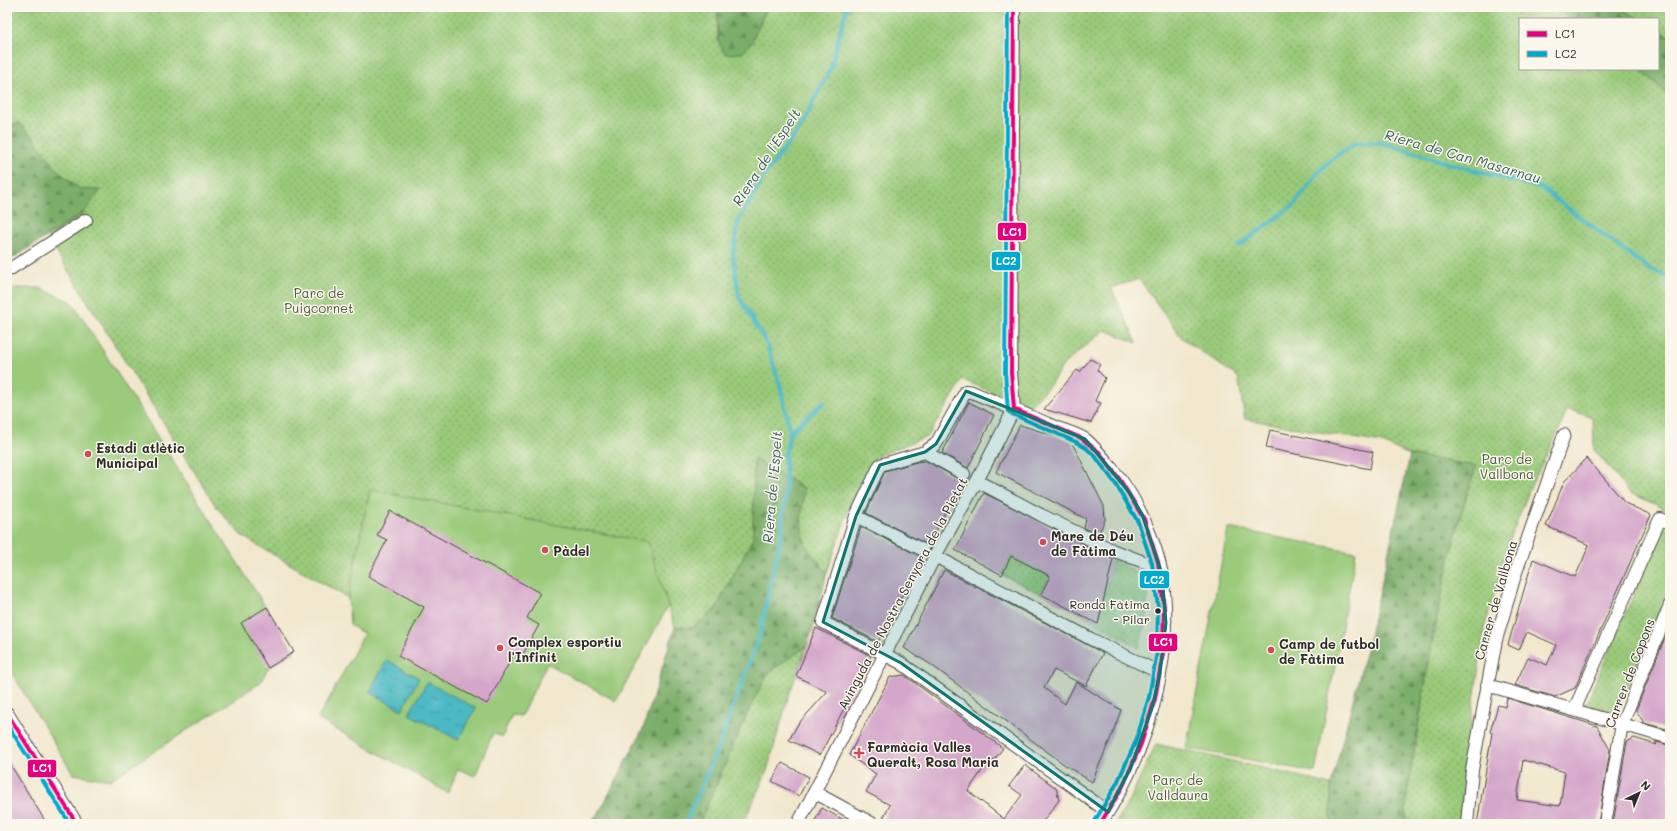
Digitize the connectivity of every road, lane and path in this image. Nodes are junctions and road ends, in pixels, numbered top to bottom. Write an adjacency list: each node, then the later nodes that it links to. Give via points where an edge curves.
1 (1014, 7): 4 (street)
2 (86, 220): 3 (street)
3 (7, 271)
4 (1014, 409): 6 (street, via 966,391 936,444); 8 (street, Avinguda de Nostra Senyora de la Pietat); 13 (street, via 1085,439 1102,456 1142,514)
5 (1564, 435): 17 (street, Carrer de Vallbona, via 1515,575 1496,640)
6 (925, 452): 7 (street); 9 (street, via 880,465)
7 (964, 474)
8 (977, 481): 12 (street, Avinguda de Nostra Senyora de la Pietat); 13 (street, via 1112,550)
9 (856, 516): 11 (street); 15 (street, via 823,622)
10 (1670, 523): 18 (street, via 1660,519)
11 (923, 550)
12 (936, 556): 15 (street, Avinguda de Nostra Senyora de la Pietat); 16 (street, via 1077,632)
13 (1160, 568): 16 (street, via 1166,623)
14 (1670, 604): 20 (street, Carrer de Copons)
15 (884, 655): 22 (street, Avinguda de Nostra Senyora de la Pietat); 23 (street, via 901,663)
16 (1160, 673): 23 (street, via 1145,731 1121,791)
17 (1488, 685): 18 (street); 28 (street, Carrer de Vallbona, via 1472,770)
18 (1574, 710): 20 (street)
19 (7, 713): 24 (street)
20 (1622, 724): 21 (street); 29 (street, Carrer de Copons)
21 (1670, 738)
22 (814, 792): 25 (street, Avinguda de Nostra Senyora de la Pietat); 26 (street)
23 (1108, 812): 27 (street)
24 (77, 824)
25 (798, 824)
26 (873, 824)
27 (1100, 824)
28 (1467, 824)
29 (1605, 824)

